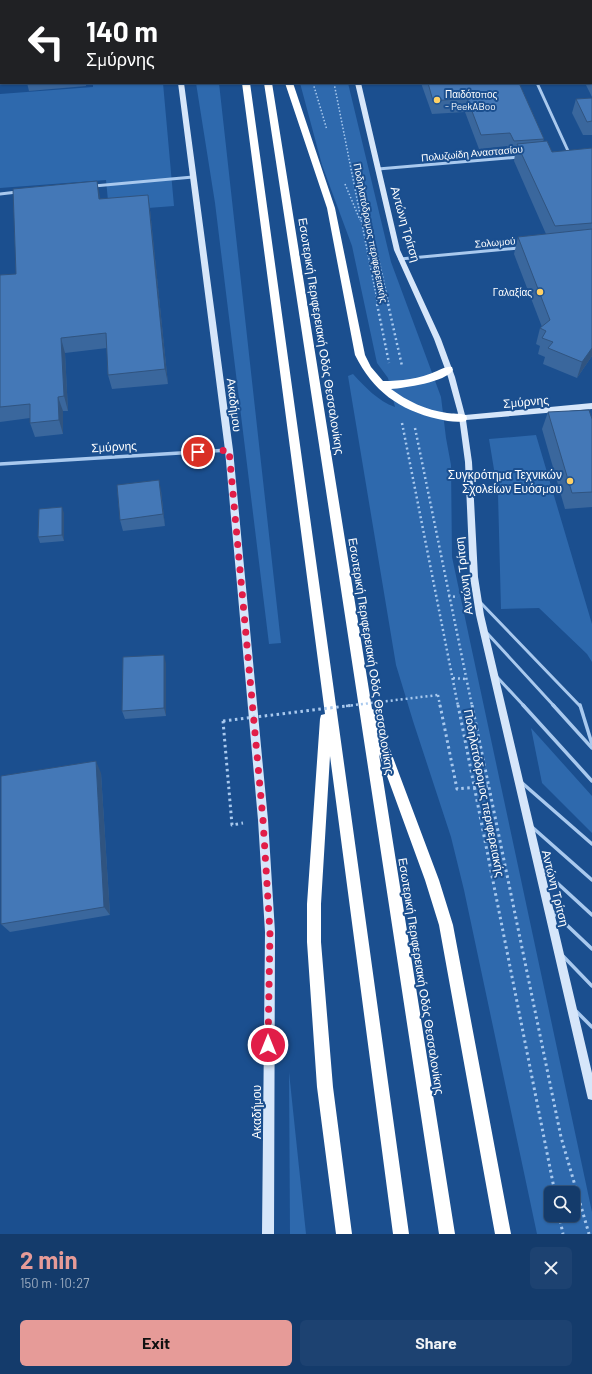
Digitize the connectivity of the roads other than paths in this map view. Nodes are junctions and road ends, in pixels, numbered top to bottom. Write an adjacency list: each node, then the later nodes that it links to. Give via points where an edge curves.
1 (181, 84): 12 (street, Ακαδήμου)
2 (246, 84): 28 (highway)
3 (268, 84): 27 (highway, Εσωτερική Περιφερειακή Οδός Θεσσαλονίκης)
4 (289, 84): 19 (highway, via 331,208 360,355 368,371)
5 (358, 84): 11 (street, Αντώνη Τρίτση)
6 (537, 84): 9 (street)
7 (577, 152): 9 (street)
8 (561, 153): 9 (street)
9 (569, 153)
10 (521, 157): 11 (street, Πολυζωίδη Αναστασίου)
11 (378, 169): 17 (street, Αντώνη Τρίτση)
12 (193, 177): 13 (street); 22 (street, Ακαδήμου)
13 (92, 186)
14 (23, 192): 15 (street)
15 (0, 194)
16 (523, 248): 17 (street, Σολωμού)
17 (400, 259): 18 (street, Αντώνη Τρίτση, via 427,315)
18 (448, 370): 19 (highway, via 411,383); 21 (street, Αντώνη Τρίτση)
19 (381, 385): 21 (highway, via 410,406 442,417)
20 (592, 406): 21 (street, Σμύρνης)
21 (462, 418): 24 (street, Αντώνη Τρίτση, via 467,454)
22 (229, 450): 23 (street, Σμύρνης); 45 (street, Ακαδήμου, via 263,820 270,932)
23 (0, 464)
24 (477, 599): 25 (street, Αντώνη Τρίτση); 29 (lane, via 580,705)
25 (484, 630): 26 (street, Αντώνη Τρίτση); 30 (lane)
26 (493, 673): 31 (street, Αντώνη Τρίτση); 32 (lane)
27 (362, 690): 48 (highway, Εσωτερική Περιφερειακή Οδός Θεσσαλονίκης); 49 (highway, via 432,880 446,926)
28 (328, 694): 46 (highway, via 314,904 314,942 325,1087); 47 (highway)
29 (592, 744)
30 (592, 748)
31 (517, 779): 33 (street, Αντώνη Τρίτση); 34 (lane)
32 (592, 781)
33 (526, 822): 35 (street, Αντώνη Τρίτση); 36 (lane)
34 (592, 844)
35 (536, 863): 37 (street, Αντώνη Τρίτση); 38 (lane)
36 (592, 880)
37 (547, 906): 39 (lane); 40 (street, Αντώνη Τρίτση)
38 (592, 915)
39 (592, 949)
40 (559, 952): 41 (lane); 42 (street, Αντώνη Τρίτση)
41 (592, 986)
42 (572, 1007): 43 (lane); 44 (street, Αντώνη Τρίτση)
43 (592, 1027)
44 (592, 1095)
45 (268, 1234)
46 (344, 1234)
47 (401, 1234)
48 (447, 1234)
49 (503, 1234)

